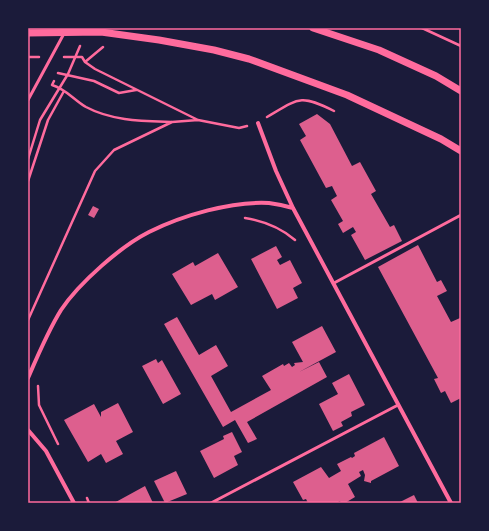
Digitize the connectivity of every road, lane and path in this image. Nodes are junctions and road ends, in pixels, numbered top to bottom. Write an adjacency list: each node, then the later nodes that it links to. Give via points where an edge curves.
1 (67, 28): 17 (lane)
2 (313, 28): 16 (street, via 379,50 436,76)
3 (422, 28): 6 (path)
4 (28, 33): 22 (street, via 101,32 214,50 249,59 347,95)
5 (82, 41): 12 (path)
6 (461, 46)
7 (69, 50): 8 (path)
8 (63, 64)
9 (60, 69): 11 (path)
10 (95, 69): 14 (path)
11 (58, 73): 12 (path); 13 (path, via 52,85)
12 (68, 74): 13 (path); 14 (path, via 94,81 119,93)
13 (60, 88): 15 (path); 23 (path, via 40,120)
14 (137, 90): 19 (path)
15 (64, 91): 20 (path, via 86,107 102,113 131,120); 24 (path, via 48,120)
16 (461, 91)
17 (28, 100)
18 (334, 111): 21 (path, via 307,99 296,101)
19 (198, 120): 20 (path); 21 (path, via 239,128)
20 (172, 122): 30 (path, via 114,150 95,171)
21 (258, 123): 25 (street)
22 (461, 151)
23 (28, 159)
24 (28, 181)
25 (293, 208): 29 (street); 31 (street, via 270,204 232,206 180,219 148,232 92,274 74,294 53,324)
26 (461, 215): 29 (lane)
27 (238, 218): 28 (path, via 263,221 288,234)
28 (299, 244)
29 (334, 283): 33 (street)
30 (28, 320)
31 (28, 378)
32 (38, 384): 34 (path, via 39,405)
33 (398, 405): 37 (lane); 38 (street)
34 (47, 422)
35 (28, 430): 36 (street, via 46,451)
36 (74, 503)
37 (211, 503)
38 (450, 503)

